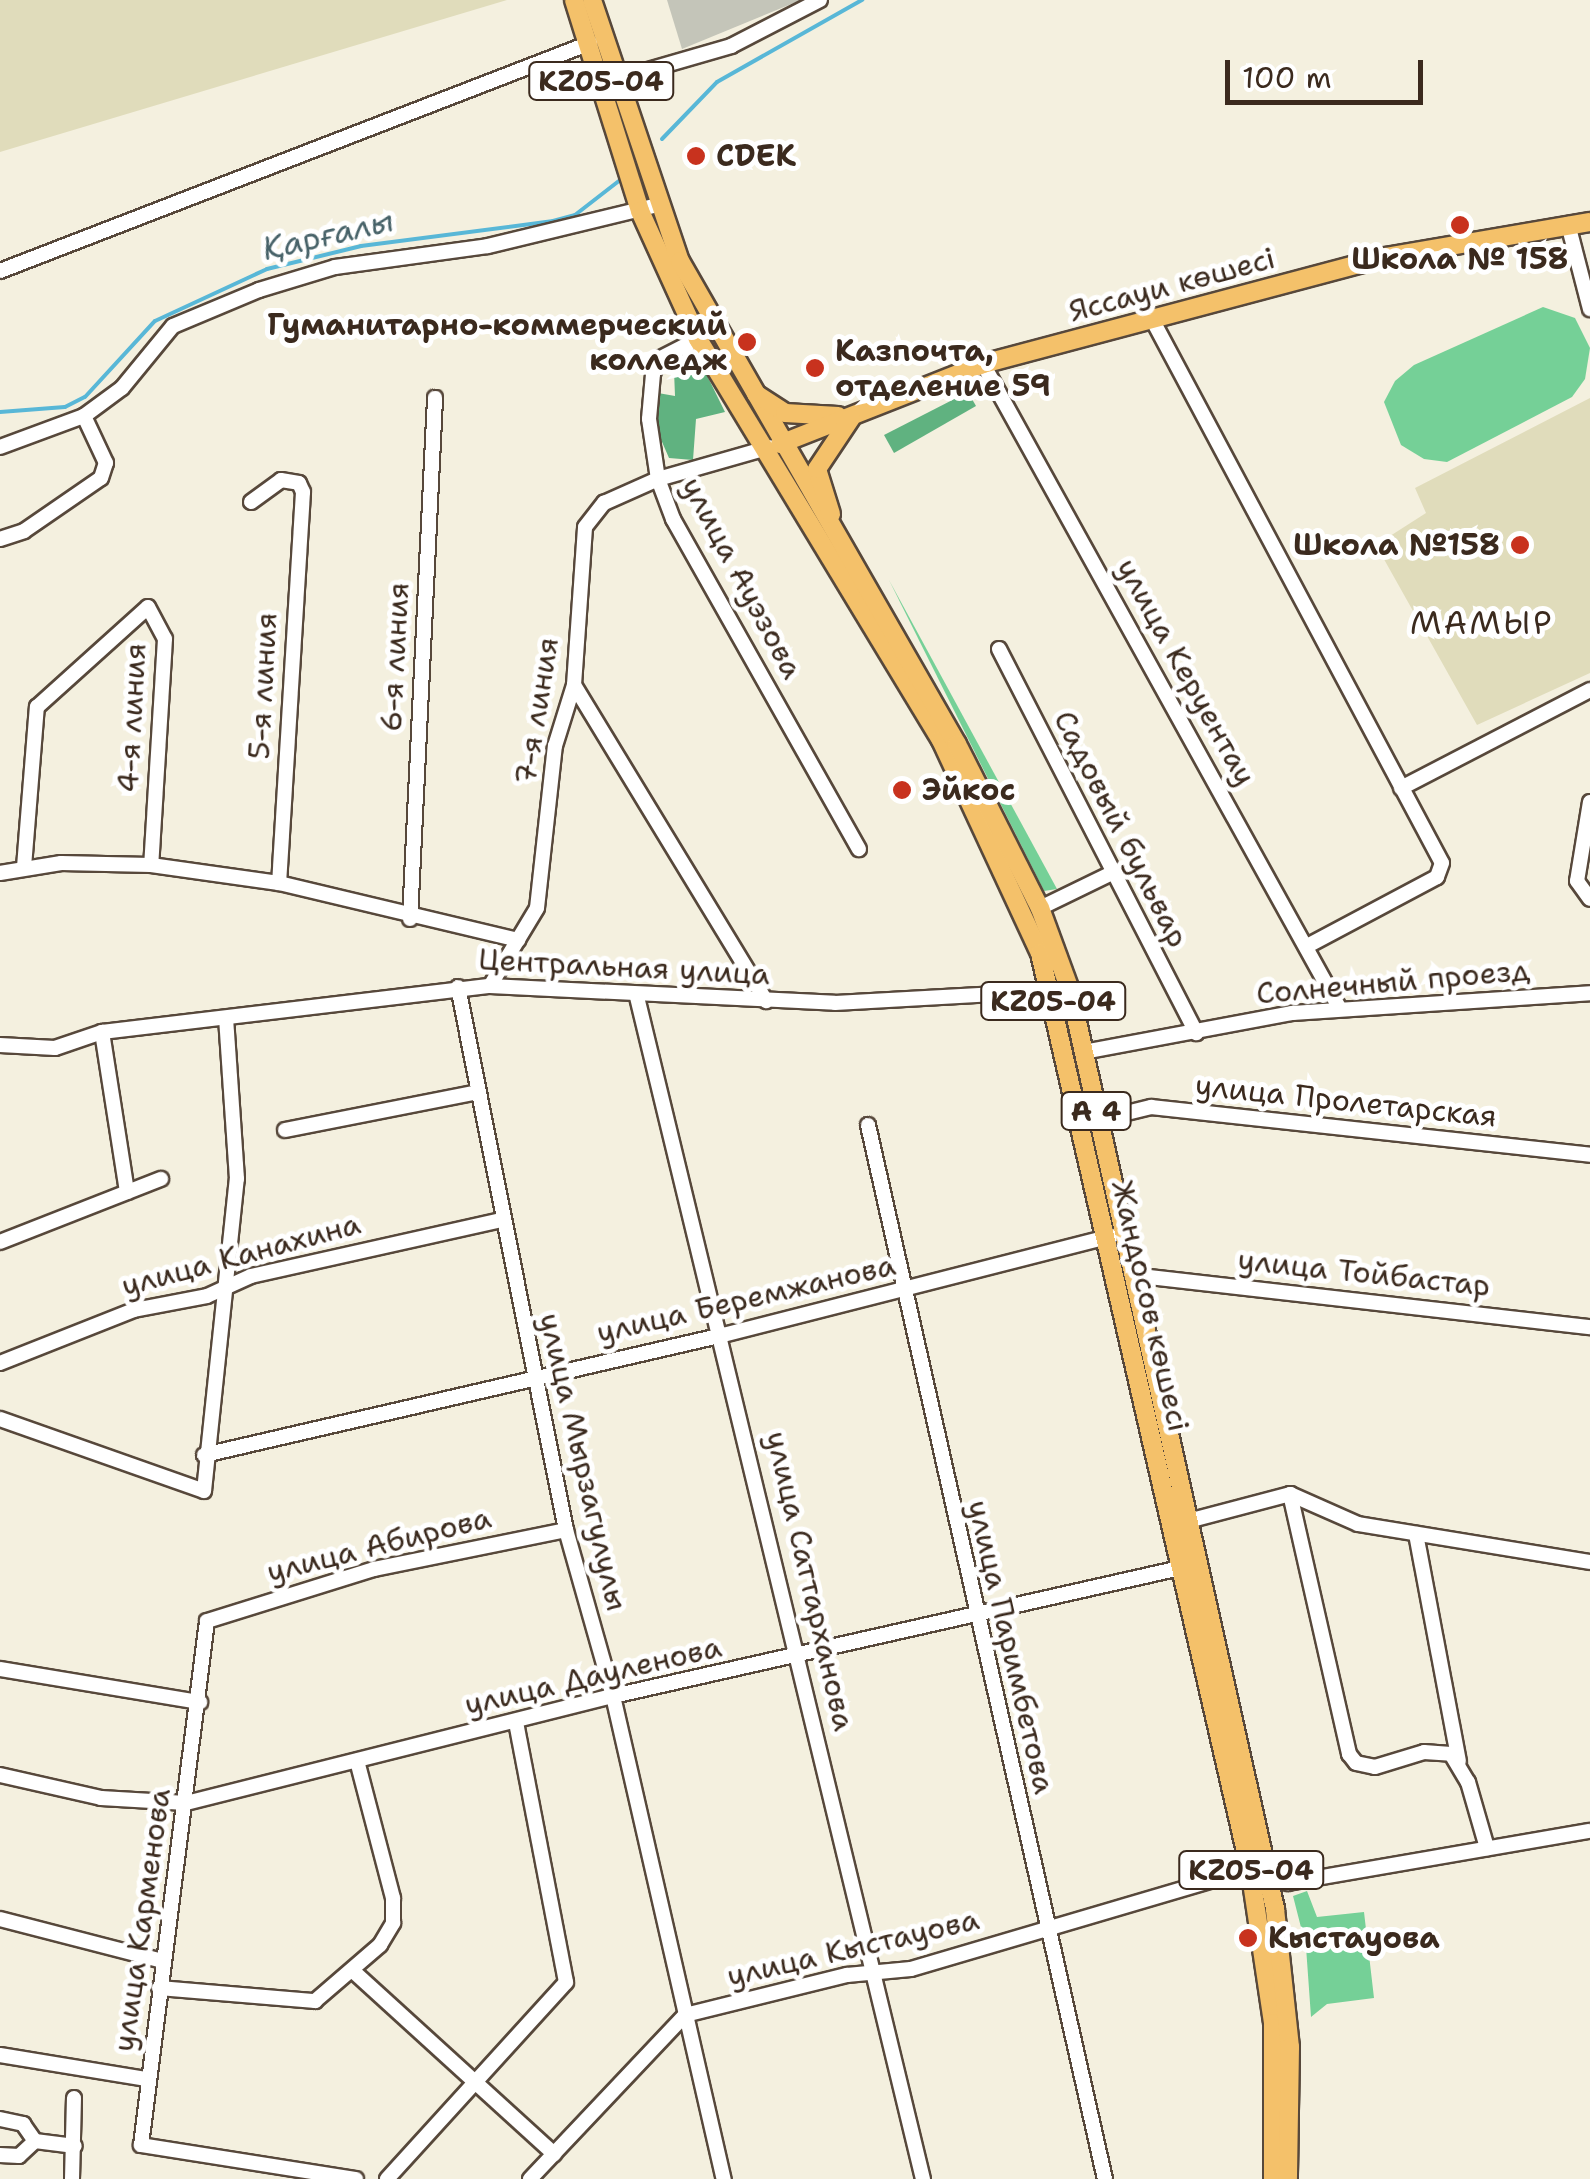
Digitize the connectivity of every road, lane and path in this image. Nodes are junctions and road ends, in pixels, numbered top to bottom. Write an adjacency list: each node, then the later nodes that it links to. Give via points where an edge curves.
1 (574, 0): 4 (main road, KZ05-04)
2 (592, 0): 5 (main road, KZ05-04)
3 (820, 0): 5 (street, via 730,46)
4 (590, 44): 6 (main road, KZ05-04, via 626,164); 10 (street)
5 (618, 79): 6 (main road, KZ05-04, via 640,150)
6 (641, 181): 7 (main road, KZ05-04)
7 (649, 208): 13 (main road, KZ05-04); 14 (main road, KZ05-04); 18 (street, via 488,246 335,267 259,290 173,326 122,388)
8 (1590, 222): 9 (main road, Яссауи көшесі)
9 (1568, 224): 11 (street); 12 (main road, Яссауи көшесі, via 1385,258)
10 (0, 271)
11 (1590, 309)
12 (1152, 319): 15 (main road, Яссауи көшесі); 28 (street)
13 (698, 339): 19 (main road, KZ05-04); 21 (street, улица Ауэзова, via 660,359 653,374 648,419)
14 (732, 362): 17 (main road, via 767,406 813,418); 19 (main road, KZ05-04)
15 (983, 364): 17 (main road, Яссауи көшесі); 40 (street, улица Керуентау)
16 (435, 398): 38 (street, 6-я линия)
17 (854, 414): 19 (main road, Яссауи көшесі); 24 (main road, via 817,469)
18 (84, 416): 20 (street); 23 (street, via 106,463 101,478 24,531)
19 (773, 446): 21 (street, 7-я линия); 24 (main road, KZ05-04, via 795,469); 43 (main road, Жандосов көшесі / KZ05-04, via 941,740)
20 (0, 447)
21 (658, 479): 26 (street, 7-я линия, via 604,503 585,528); 30 (street, улица Ауэзова, via 674,519)
22 (250, 502): 35 (street, 5-я линия, via 281,480 299,483 303,492)
23 (0, 539)
24 (840, 543): 37 (main road, Жандосов көшесі / KZ05-04, via 957,744)
25 (999, 648): 34 (street, Садовый бульвар)
26 (574, 685): 39 (street, 7-я линия, via 554,746 538,908); 46 (street)
27 (1590, 690): 28 (street)
28 (1401, 788): 40 (street, via 1442,870)
29 (1590, 802): 36 (street, via 1578,881)
30 (859, 848)
31 (151, 865): 32 (street); 32 (street, 4-я линия, via 166,639 148,608 37,707); 35 (street)
32 (24, 867): 33 (street)
33 (0, 873)
34 (1112, 873): 37 (street); 50 (street, Садовый бульвар)
35 (279, 883): 38 (street)
36 (1590, 900)
37 (1040, 908): 43 (main road, Жандосов көшесі / А 4)
38 (410, 919): 39 (street)
39 (518, 940): 41 (street, 7-я линия)
40 (1307, 946): 47 (street, улица Керуентау)
41 (490, 986): 42 (street, Центральная улица); 45 (street, Центральная улица)
42 (458, 988): 48 (street, Центральная улица); 53 (street, улица Мырзагулулы)
43 (1060, 991): 46 (street, Центральная улица, via 949,1001); 52 (main road, Жандосов көшесі / А 4); 61 (main road, Жандосов көшесі / KZ05-04)
44 (1590, 994): 47 (street, Солнечный проезд)
45 (637, 997): 46 (street, Центральная улица); 67 (street, улица Саттарханова)
46 (766, 1001)
47 (1340, 1008): 50 (street, Солнечный проезд)
48 (226, 1018): 49 (street, Центральная улица); 64 (street, via 237,1178)
49 (102, 1032): 51 (street, Центральная улица, via 54,1048); 59 (street)
50 (1196, 1034): 52 (street, Солнечный проезд)
51 (0, 1044)
52 (1083, 1052): 54 (main road, Жандосов көшесі / А 4)
53 (478, 1092): 56 (street); 60 (street, улица Мырзагулулы)
54 (1098, 1120): 57 (street, улица Пролетарская, via 1151,1107); 61 (main road, Жандосов көшесі / А 4)
55 (868, 1125): 65 (street, улица Паримбетова)
56 (285, 1130)
57 (1590, 1155)
58 (161, 1180): 59 (street)
59 (127, 1192): 62 (street)
60 (502, 1220): 64 (street, улица Канахина, via 251,1276); 69 (street, улица Мырзагулулы)
61 (1114, 1235): 63 (main road, Жандосов көшесі / А 4); 65 (street, улица Беремжанова); 77 (main road, Жандосов көшесі / KZ05-04)
62 (0, 1242)
63 (1132, 1274): 66 (street, улица Тойбастар); 73 (main road, Жандосов көшесі / KZ05-04)
64 (228, 1287): 68 (street, улица Канахина, via 134,1310); 71 (street)
65 (901, 1292): 67 (street, улица Беремжанова); 78 (street, улица Паримбетова)
66 (1590, 1326)
67 (723, 1335): 69 (street, улица Беремжанова); 80 (street, улица Саттарханова)
68 (0, 1362)
69 (532, 1375): 71 (street, улица Беремжанова); 74 (street, улица Мырзагулулы)
70 (0, 1419): 71 (street, via 204,1491)
71 (204, 1455)
72 (1290, 1494): 73 (street); 75 (street, via 1346,1520); 86 (street, via 1349,1754 1367,1766 1442,1750)
73 (1188, 1521): 77 (main road, Жандосов көшесі / KZ05-04)
74 (566, 1530): 79 (street, улица Абирова, via 374,1569); 82 (street, улица Мырзагулулы)
75 (1416, 1534): 76 (street); 86 (street)
76 (1590, 1562)
77 (1189, 1566): 78 (street, улица Дауленова); 91 (main road, Жандосов көшесі / KZ05-04)
78 (976, 1612): 80 (street, улица Дауленова); 93 (street, улица Паримбетова)
79 (206, 1621): 83 (street, улица Карменова)
80 (800, 1658): 82 (street, улица Дауленова); 96 (street, улица Саттарханова)
81 (0, 1669): 83 (street)
82 (613, 1696): 84 (street, улица Дауленова); 98 (street, улица Мырзагулулы)
83 (200, 1702): 88 (street, улица Карменова)
84 (516, 1722): 85 (street, улица Дауленова); 101 (street, via 566,1982)
85 (356, 1761): 88 (street, улица Дауленова); 95 (street, via 393,1910 380,1946)
86 (1459, 1761): 90 (street)
87 (0, 1775): 88 (street, улица Дауленова, via 101,1798)
88 (186, 1803): 94 (street, улица Карменова)
89 (1590, 1831): 90 (street)
90 (1487, 1848): 91 (street, via 1288,1884)
91 (1258, 1867): 93 (street, улица Кыстауова); 115 (main road, Жандосов көшесі / KZ05-04, via 1274,2042); 116 (main road, Жандосов көшесі / KZ05-04, via 1290,2047)
92 (0, 1918): 94 (street)
93 (1047, 1928): 96 (street, улица Кыстауова); 114 (street, улица Паримбетова)
94 (162, 1961): 97 (street, улица Карменова)
95 (354, 1972): 97 (street, via 324,1996 301,2002); 101 (street)
96 (873, 1974): 98 (street, улица Кыстауова); 113 (street, улица Саттарханова)
97 (159, 1988): 100 (street, улица Карменова)
98 (685, 2014): 106 (street); 112 (street, улица Мырзагулулы)
99 (0, 2055): 100 (street)
100 (147, 2079): 109 (street, улица Карменова, via 141,2146)
101 (474, 2082): 106 (street); 110 (street)
102 (74, 2098): 105 (street)
103 (0, 2119): 104 (street, via 23,2124)
104 (36, 2142): 105 (street); 107 (street, via 19,2156)
105 (75, 2146): 108 (street)
106 (554, 2154): 111 (street)
107 (0, 2155)
108 (72, 2179)
109 (356, 2179)
110 (387, 2179)
111 (530, 2179)
112 (724, 2179)
113 (923, 2179)
114 (1105, 2179)
115 (1273, 2179)
116 (1288, 2179)

